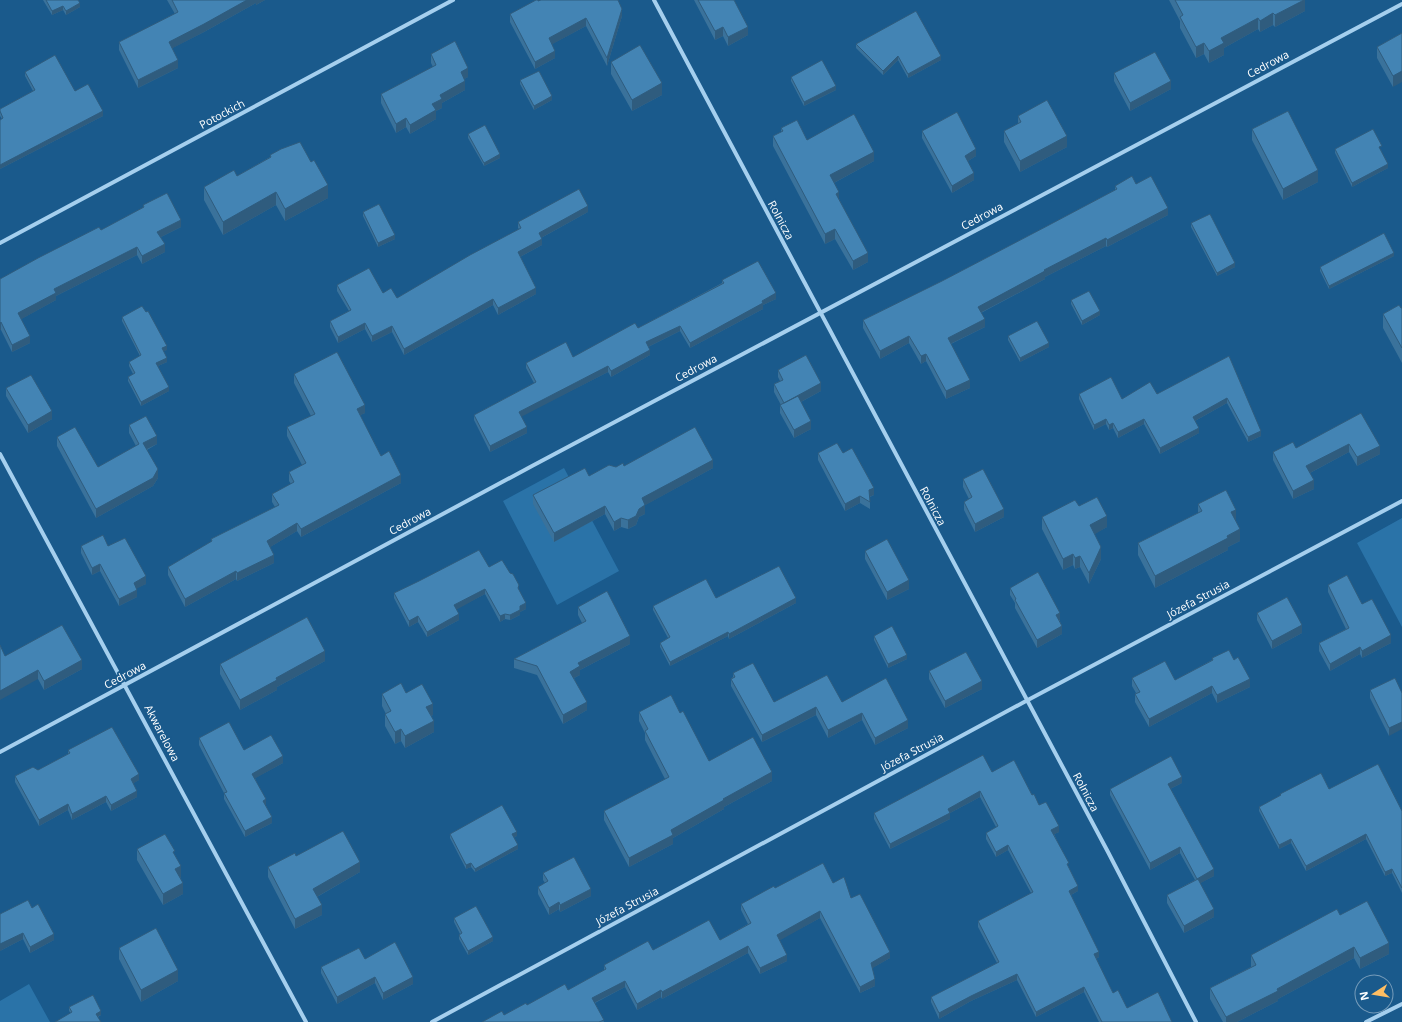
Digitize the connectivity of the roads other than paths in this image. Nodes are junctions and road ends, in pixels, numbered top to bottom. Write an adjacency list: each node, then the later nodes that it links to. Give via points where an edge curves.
1 (453, 0): 4 (street, Potockich)
2 (654, 0): 5 (street, Rolnicza)
3 (1402, 4): 5 (street, Cedrowa)
4 (0, 243)
5 (820, 313): 8 (street, Cedrowa); 9 (street, Rolnicza)
6 (0, 454): 8 (street, Akwarelowa)
7 (1402, 501): 9 (street, Józefa Strusia)
8 (126, 685): 10 (street, Cedrowa); 12 (street, Akwarelowa)
9 (1026, 701): 13 (street, Józefa Strusia); 14 (street, Rolnicza)
10 (0, 752)
11 (1402, 1004): 15 (street)
12 (306, 1022)
13 (432, 1022)
14 (1196, 1022)
15 (1366, 1022)

